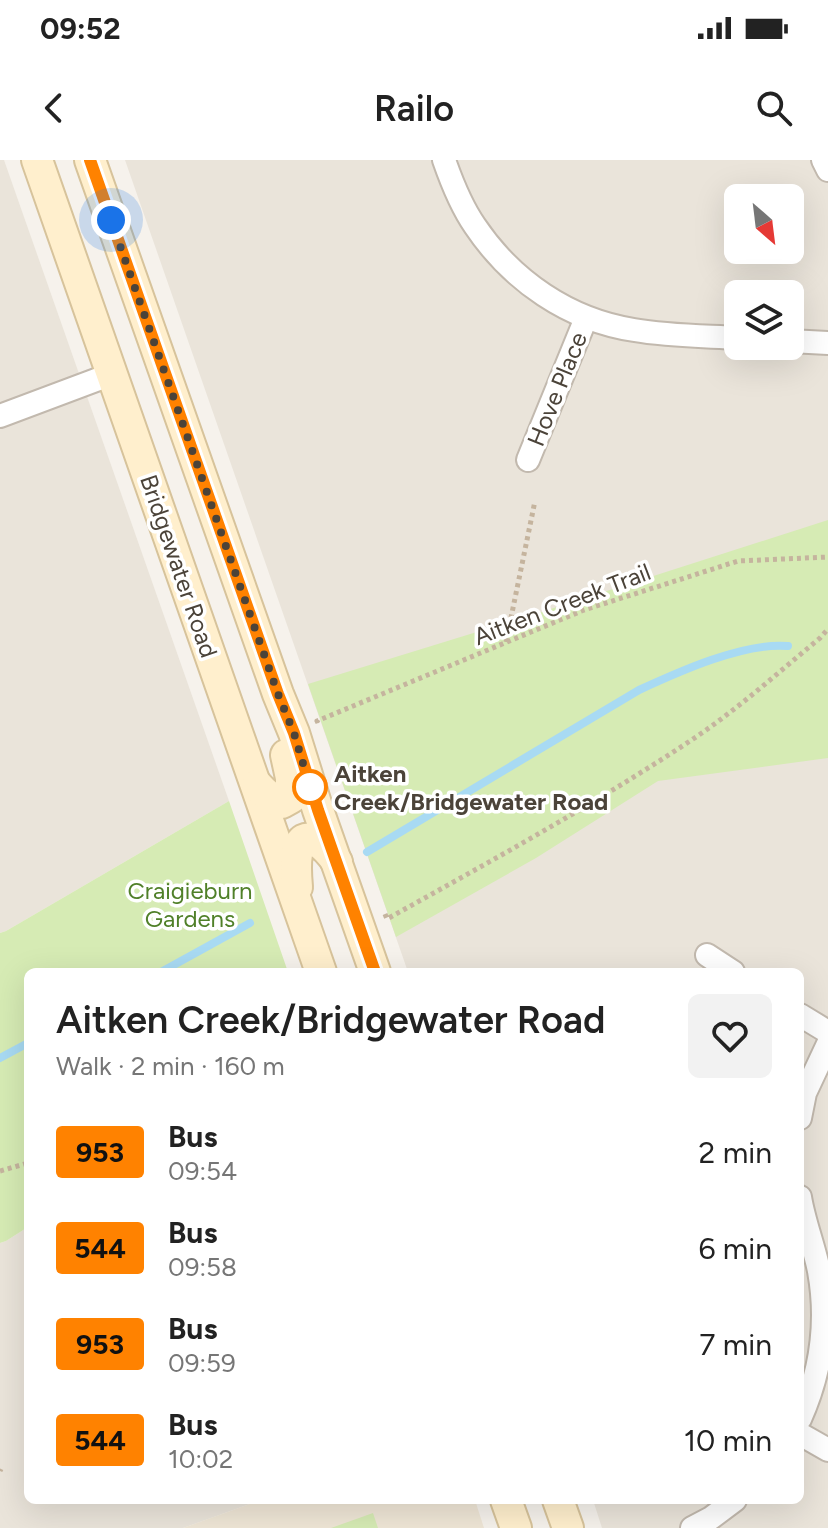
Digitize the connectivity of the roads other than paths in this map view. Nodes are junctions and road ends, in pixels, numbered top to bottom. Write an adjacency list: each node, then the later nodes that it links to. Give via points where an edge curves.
1 (37, 160): 10 (street, Bridgewater Road)
2 (90, 160): 13 (street, Bridgewater Road)
3 (444, 160): 6 (street, via 473,224 494,253 521,279)
4 (823, 160): 5 (street)
5 (828, 170)
6 (586, 318): 7 (street, via 633,330); 12 (street, Hove Place)
7 (724, 337)
8 (804, 342): 9 (street)
9 (828, 343)
10 (112, 374): 11 (street); 14 (street, Bridgewater Road)
11 (0, 416)
12 (528, 460)
13 (270, 671): 14 (street, via 291,798 276,802); 15 (street, Bridgewater Road)
14 (257, 785): 16 (street, Bridgewater Road)
15 (337, 862): 16 (street, via 316,840 303,842 296,859); 19 (street, Bridgewater Road)
16 (299, 909): 18 (street, Bridgewater Road)
17 (707, 955): 20 (street)
18 (320, 968)
19 (374, 968)
20 (727, 968)
21 (804, 1017): 22 (street)
22 (828, 1032)
23 (828, 1044): 24 (street)
24 (804, 1098)
25 (804, 1212): 26 (street, via 823,1305 820,1359)
26 (804, 1408)
27 (804, 1436): 28 (street)
28 (828, 1450)
29 (507, 1504): 32 (street)
30 (559, 1504): 33 (street)
31 (730, 1504): 34 (street)
32 (516, 1528)
33 (568, 1528)
34 (692, 1528)

